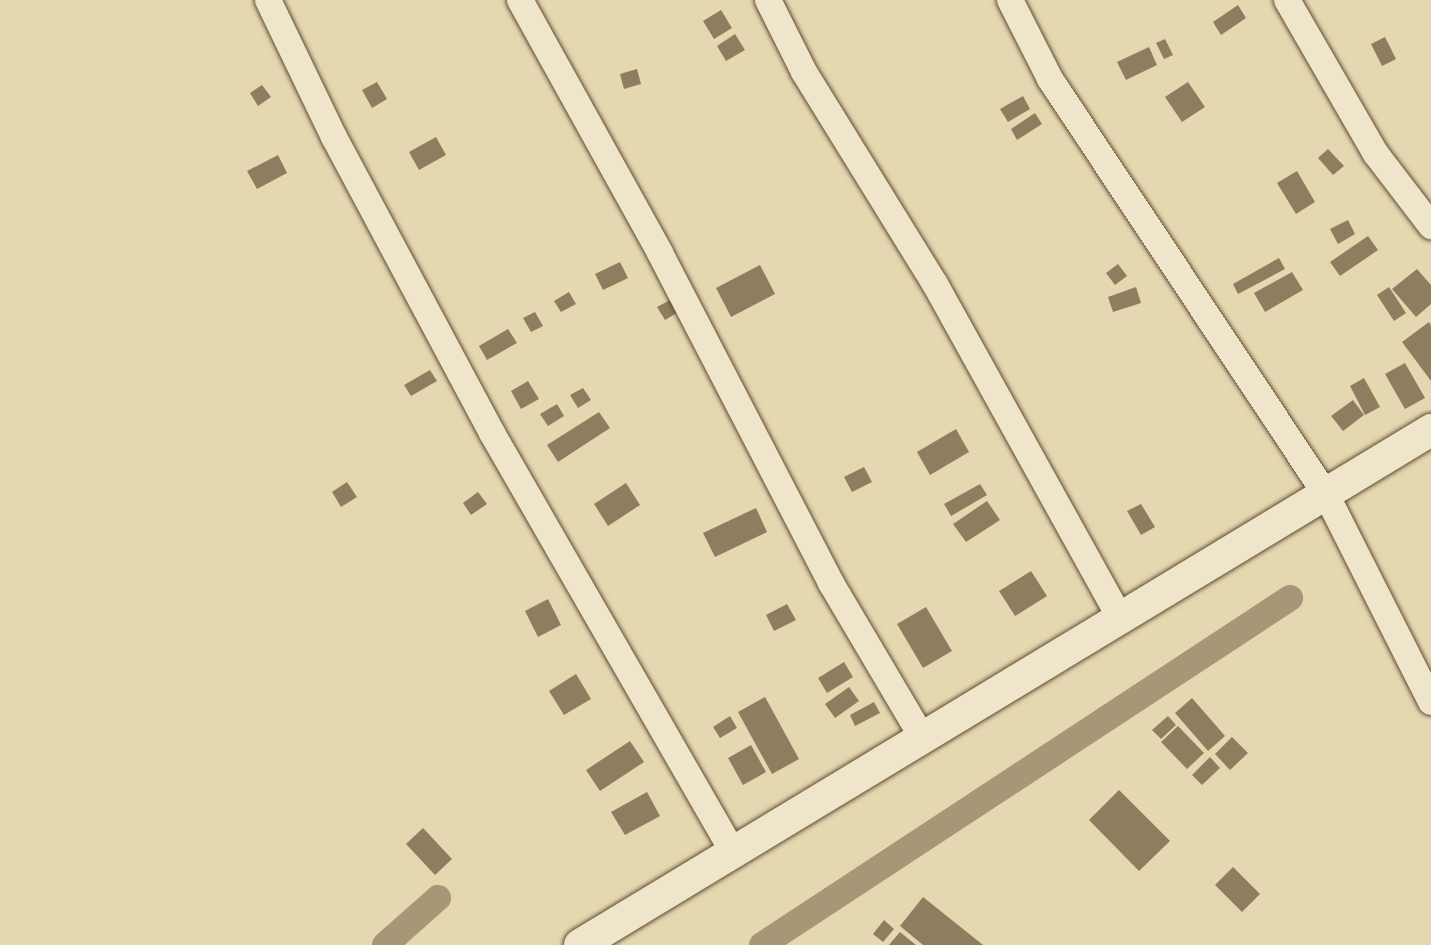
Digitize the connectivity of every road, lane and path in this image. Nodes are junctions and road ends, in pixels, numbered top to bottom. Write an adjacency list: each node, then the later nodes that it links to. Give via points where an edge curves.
1 (268, 0): 12 (street, via 334,137 492,433)
2 (520, 0): 11 (street, via 660,253 831,583)
3 (768, 0): 9 (street, via 804,72 934,284)
4 (1010, 0): 8 (street, via 1058,90)
5 (1287, 0): 6 (street, via 1376,154)
6 (1431, 226)
7 (1431, 430): 8 (street)
8 (1326, 494): 9 (street); 10 (street)
9 (1121, 619): 11 (street)
10 (1431, 702)
11 (922, 737): 12 (street)
12 (732, 851): 13 (street)
13 (580, 945)

